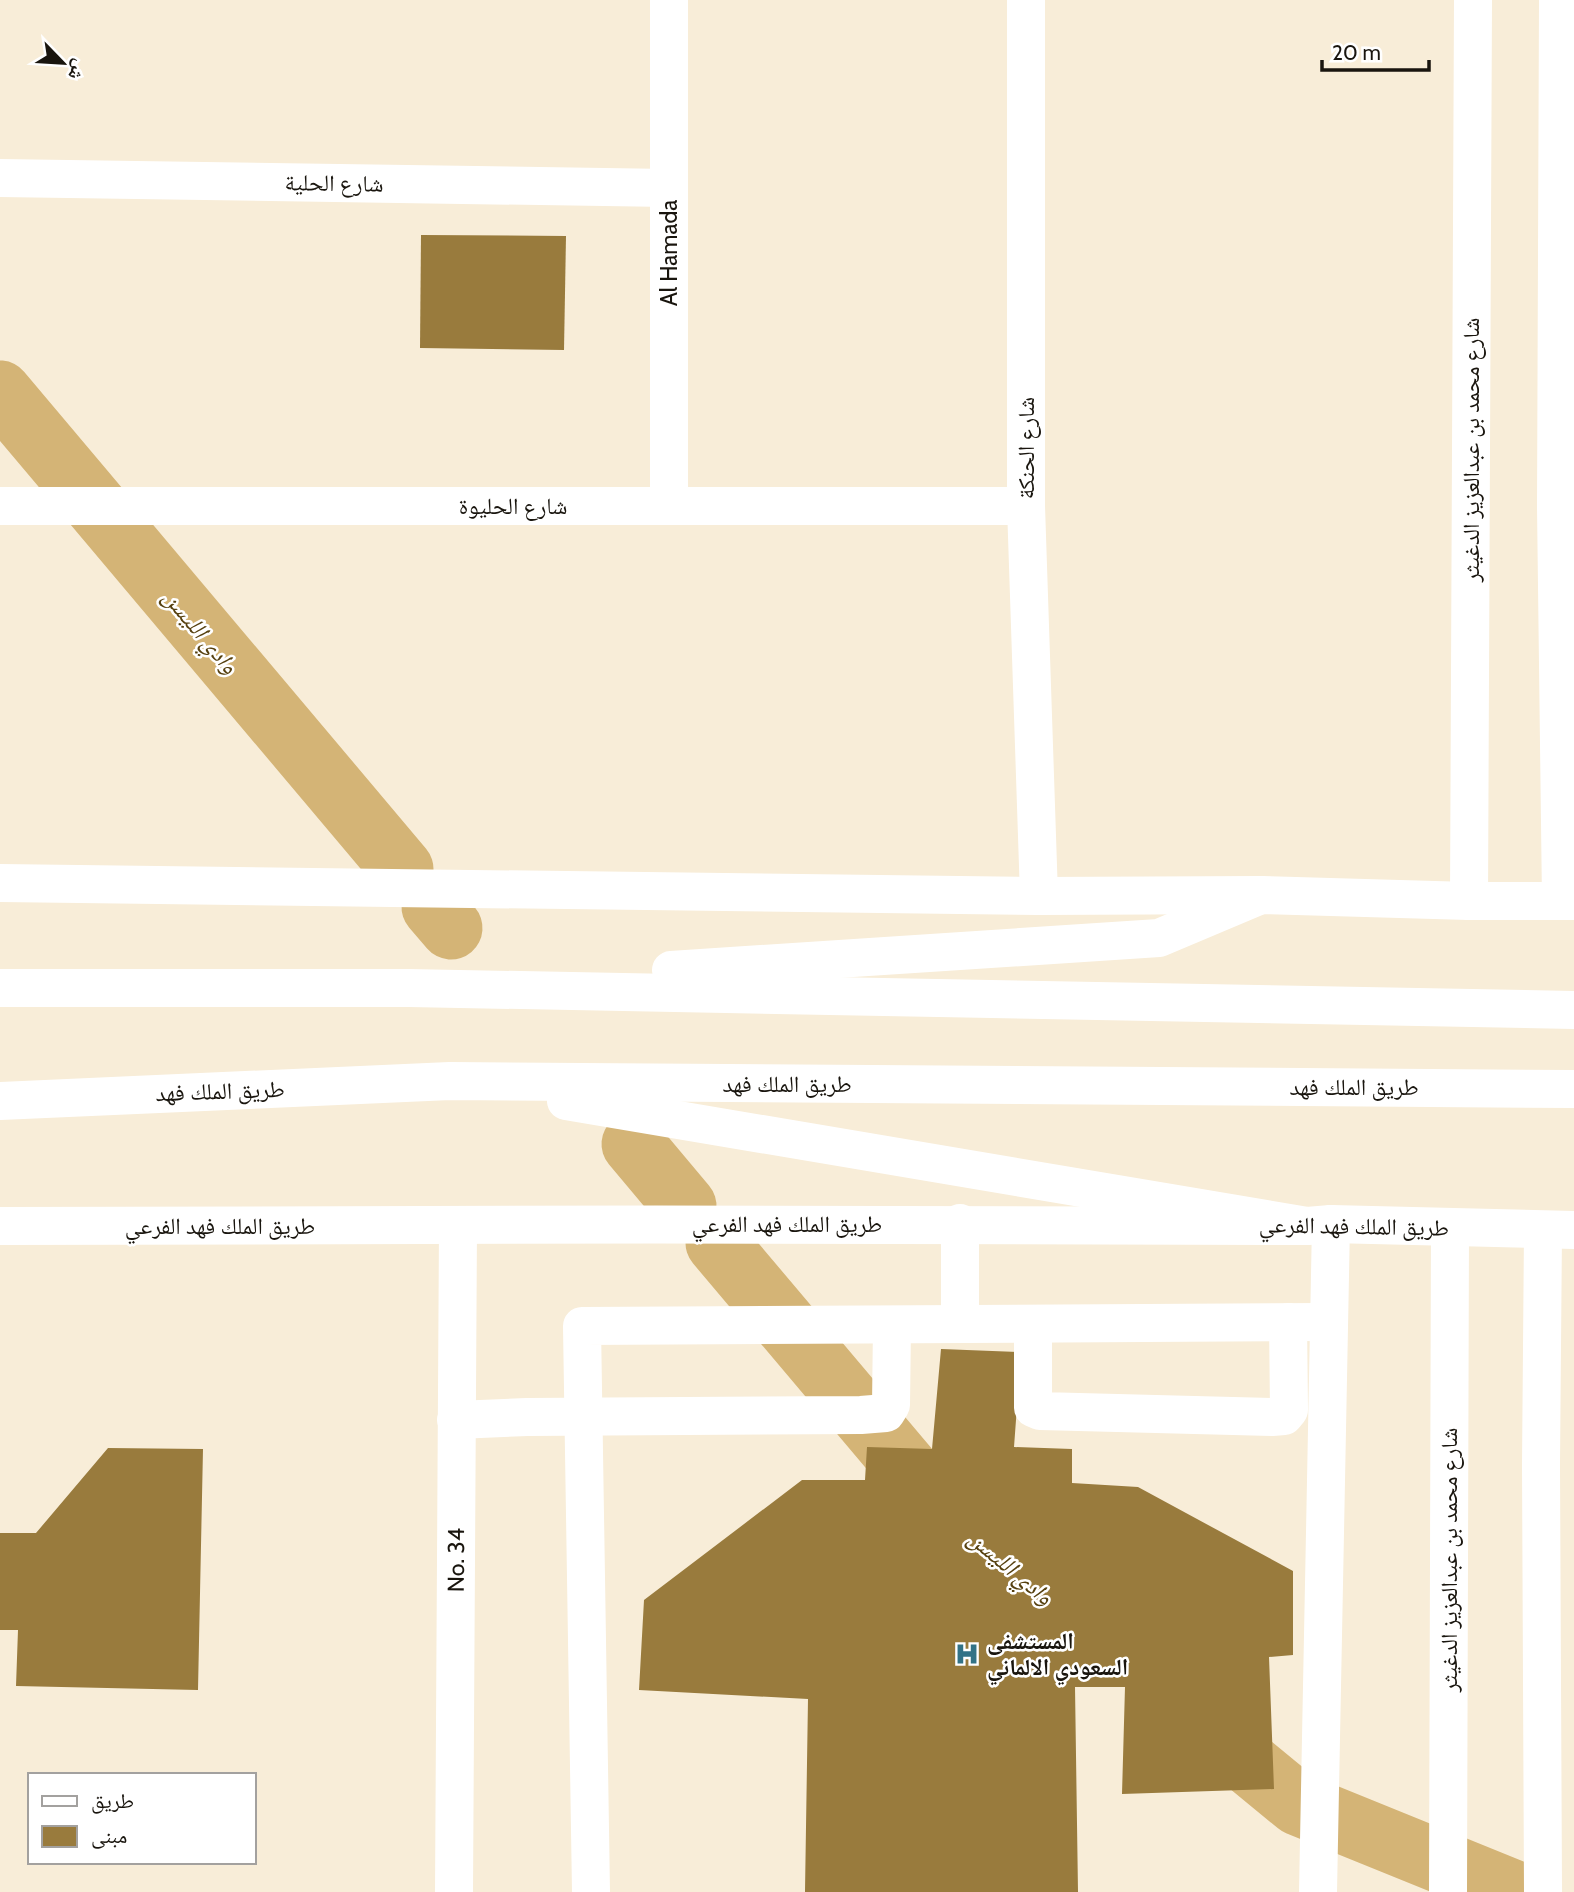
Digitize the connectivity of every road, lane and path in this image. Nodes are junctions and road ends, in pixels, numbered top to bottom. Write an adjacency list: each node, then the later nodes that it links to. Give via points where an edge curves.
1 (669, 0): 7 (main road, Al Hamada)
2 (1026, 0): 10 (main road, شارع الحنكة)
3 (1473, 0): 15 (main road, شارع محمد بن عبدالعزيز الدغيثر)
4 (1558, 0): 5 (main road)
5 (1566, 137): 11 (main road)
6 (0, 178): 7 (main road, شارع الحلية)
7 (669, 188): 9 (main road, Al Hamada)
8 (0, 506): 9 (main road, شارع الحليوة)
9 (669, 506): 10 (main road, شارع الحليوة)
10 (1026, 506): 14 (main road, شارع الحنكة)
11 (1565, 507): 16 (main road)
12 (0, 883): 14 (main road)
13 (1261, 895): 14 (main road); 15 (main road); 18 (main road, via 1158,938)
14 (1039, 896)
15 (1469, 901): 16 (main road)
16 (1568, 901)
17 (0, 988): 18 (main road)
18 (409, 988): 19 (main road)
19 (1574, 1010)
20 (450, 1081): 21 (main road, طريق الملك فهد); 22 (main road, طريق الملك فهد); 24 (main road)
21 (1574, 1088)
22 (0, 1101)
23 (960, 1223): 24 (main road, طريق الملك فهد الفرعي); 26 (main road, طريق الملك فهد الفرعي); 31 (main road)
24 (1319, 1225): 27 (main road, طريق الملك فهد الفرعي); 30 (main road)
25 (0, 1226): 26 (main road, طريق الملك فهد الفرعي)
26 (458, 1226): 35 (main road, No. 34)
27 (1450, 1227): 28 (main road, طريق الملك فهد الفرعي); 39 (main road, شارع محمد بن عبدالعزيز الدغيثر)
28 (1558, 1230): 40 (main road, via 1541,1465)
29 (1288, 1322): 30 (main road); 32 (main road); 32 (main road, via 1289,1410 1284,1416 1272,1417 1040,1411 1033,1408)
30 (1328, 1322): 38 (main road)
31 (960, 1324): 32 (main road); 33 (main road)
32 (1033, 1324)
33 (892, 1325): 34 (main road, via 891,1405 886,1412); 34 (main road, via 582,1326)
34 (583, 1417): 35 (main road); 37 (main road)
35 (456, 1420): 36 (main road, No. 34)
36 (454, 1892)
37 (591, 1892)
38 (1318, 1892)
39 (1448, 1892)
40 (1542, 1892)

